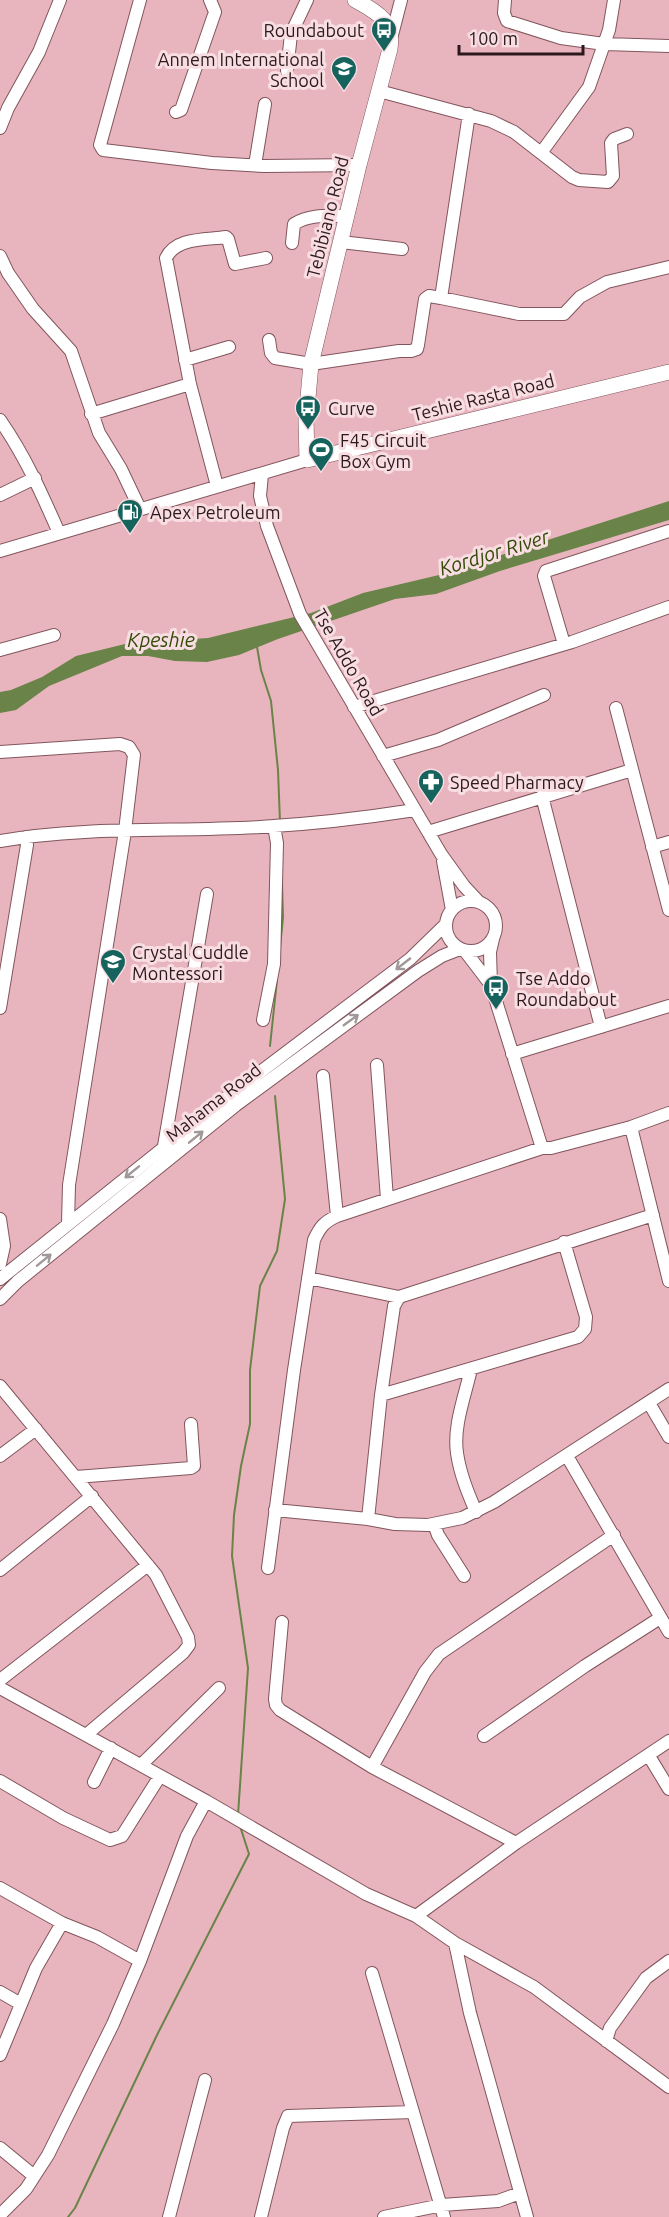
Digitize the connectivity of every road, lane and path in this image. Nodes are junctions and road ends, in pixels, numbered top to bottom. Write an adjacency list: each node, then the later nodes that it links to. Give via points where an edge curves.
1 (60, 0): 17 (street, via 39,52)
2 (140, 0): 20 (street, via 100,145 103,150)
3 (210, 0): 15 (street, via 215,12 181,110)
4 (307, 0): 12 (street, via 291,34)
5 (355, 0): 9 (main road, via 381,17)
6 (401, 0): 9 (street)
7 (505, 0): 10 (street, via 507,21 561,38)
8 (614, 0): 10 (street)
9 (392, 35): 13 (main road, Tebibiano Road)
10 (604, 44): 11 (street); 19 (street, via 589,87)
11 (669, 46)
12 (287, 70)
13 (379, 91): 16 (street); 21 (main road, Tebibiano Road)
14 (265, 104): 20 (street)
15 (176, 112)
16 (470, 114): 19 (street, via 514,132); 29 (street)
17 (0, 128)
18 (627, 134): 19 (street, via 611,143 613,176 608,182 579,180)
19 (541, 153)
20 (255, 165): 21 (street)
21 (359, 165): 22 (main road, Tebibiano Road)
22 (347, 216): 23 (main road, Tebibiano Road); 24 (street, via 303,219 294,224)
23 (341, 242): 25 (street); 33 (main road, Tebibiano Road)
24 (292, 243)
25 (402, 249)
26 (0, 255): 36 (street, via 33,309 71,351)
27 (266, 258): 32 (street, via 235,264 226,237 178,244 170,250 166,258)
28 (669, 267): 29 (street, via 607,282 580,297 564,314 519,314)
29 (441, 298): 33 (street, via 425,299 417,349)
30 (268, 340): 33 (street, via 274,358)
31 (229, 347): 32 (street)
32 (185, 360): 35 (street)
33 (311, 364): 38 (main road, Tebibiano Road)
34 (669, 372): 38 (main road, Teshie Rasta Road)
35 (190, 384): 36 (street); 41 (street)
36 (91, 414): 43 (street)
37 (0, 420): 40 (street)
38 (307, 460): 39 (street)
39 (262, 474): 41 (street); 52 (street, Tse Addo Road, via 262,508 288,584 314,642)
40 (35, 478): 42 (street); 45 (street)
41 (217, 486): 43 (street)
42 (0, 495)
43 (140, 509): 45 (street)
44 (669, 531): 49 (street, via 546,571 544,576)
45 (58, 533): 46 (street)
46 (0, 551)
47 (669, 607): 49 (street)
48 (54, 635): 50 (street)
49 (564, 644): 52 (street)
50 (0, 650)
51 (544, 695): 55 (street, via 438,740)
52 (354, 707): 55 (street, Tse Addo Road)
53 (616, 708): 56 (street)
54 (0, 752): 60 (street, via 120,744 129,747 134,755)
55 (382, 756): 58 (street, Tse Addo Road)
56 (632, 770): 57 (street); 65 (street)
57 (542, 796): 61 (street); 78 (street)
58 (415, 810): 59 (street); 61 (street, Tse Addo Road)
59 (275, 826): 60 (street); 77 (street, via 278,843 274,964)
60 (125, 831): 62 (street); 90 (street, via 69,1185)
61 (428, 832): 66 (street, Tse Addo Road)
62 (26, 837): 63 (street); 76 (street)
63 (0, 842)
64 (669, 842): 65 (street)
65 (652, 847): 70 (street)
66 (441, 854): 68 (street, Tse Addo Road); 69 (street, Tse Addo Road)
67 (207, 894): 84 (street)
68 (478, 901): 69 (street, via 459,904); 72 (street, via 493,912)
69 (452, 910): 71 (street)
70 (669, 910)
71 (446, 924): 73 (street, via 452,942); 84 (street, Mahama Road, one-way to 84, via 410,958)
72 (493, 939): 73 (street, via 481,950); 74 (street)
73 (462, 950): 74 (street); 96 (street, Mahama Road, one-way to 73, via 236,1105 418,971 442,956)
74 (491, 986): 79 (street)
75 (669, 1006): 78 (street)
76 (0, 1008)
77 (263, 1020)
78 (602, 1027): 79 (street)
79 (512, 1054): 85 (street)
80 (377, 1065): 86 (street)
81 (323, 1076): 88 (street)
82 (669, 1113): 83 (street)
83 (631, 1127): 85 (street); 87 (street)
84 (164, 1146): 90 (street, Mahama Road, one-way to 90)
85 (542, 1148): 86 (street)
86 (387, 1199): 88 (street)
87 (653, 1215): 91 (street); 94 (street)
88 (337, 1216): 93 (street, via 319,1228)
89 (0, 1219): 92 (street, via 4,1246)
90 (68, 1223): 92 (street, Mahama Road)
91 (564, 1242): 95 (street); 97 (street, via 586,1317 585,1329 578,1337)
92 (1, 1271)
93 (308, 1278): 95 (street); 109 (street)
94 (669, 1281)
95 (399, 1297): 100 (street, via 394,1306)
96 (0, 1299)
97 (471, 1369): 100 (street); 110 (street, via 458,1426 457,1452)
98 (0, 1386): 103 (street)
99 (669, 1389): 101 (street)
100 (381, 1395): 111 (street)
101 (649, 1403): 104 (street); 106 (street)
102 (191, 1424): 107 (street, via 195,1459 191,1468)
103 (36, 1428): 105 (street); 107 (street)
104 (669, 1437)
105 (0, 1456)
106 (567, 1456): 110 (street); 113 (street)
107 (76, 1477): 108 (street)
108 (92, 1496): 114 (street); 116 (street)
109 (275, 1510): 111 (street); 115 (street)
110 (476, 1512): 112 (street)
111 (368, 1519): 112 (street)
112 (434, 1524): 117 (street)
113 (614, 1535): 118 (street); 130 (street, via 440,1654 425,1672)
114 (148, 1565): 121 (street); 124 (street, via 189,1645)
115 (268, 1568)
116 (0, 1570)
117 (464, 1576)
118 (660, 1618): 120 (street); 125 (street)
119 (282, 1622): 130 (street, via 276,1705)
120 (669, 1632)
121 (0, 1680)
122 (0, 1688): 124 (street)
123 (219, 1688): 129 (street)
124 (86, 1736): 127 (street)
125 (484, 1736)
126 (669, 1741): 128 (street)
127 (111, 1748): 129 (street); 133 (street)
128 (649, 1756): 134 (street); 136 (street)
129 (141, 1765): 131 (street)
130 (372, 1767): 136 (street)
131 (160, 1776): 132 (street, via 122,1836 110,1840); 135 (street)
132 (0, 1781)
133 (94, 1782)
134 (669, 1789)
135 (206, 1802): 138 (street, via 366,1894); 141 (street, via 186,1836)
136 (516, 1843): 138 (street)
137 (0, 1888): 139 (street)
138 (416, 1916): 140 (street)
139 (62, 1923): 141 (street); 145 (street)
140 (455, 1943): 146 (street, via 534,1988); 153 (street, via 470,2013)
141 (140, 1961): 152 (street, via 113,2024)
142 (669, 1961): 146 (street, via 646,1978 610,2028)
143 (372, 1973): 150 (street)
144 (0, 1992): 145 (street)
145 (21, 2004): 147 (street)
146 (606, 2042): 149 (street)
147 (0, 2055)
148 (206, 2080): 156 (street)
149 (669, 2087)
150 (413, 2112): 154 (street); 157 (street, via 288,2116)
151 (0, 2148): 152 (street)
152 (34, 2176): 155 (street)
153 (520, 2193): 154 (street); 159 (street)
154 (443, 2211): 158 (street)
155 (0, 2216)
156 (169, 2217)
157 (261, 2217)
158 (384, 2217)
159 (527, 2217)

